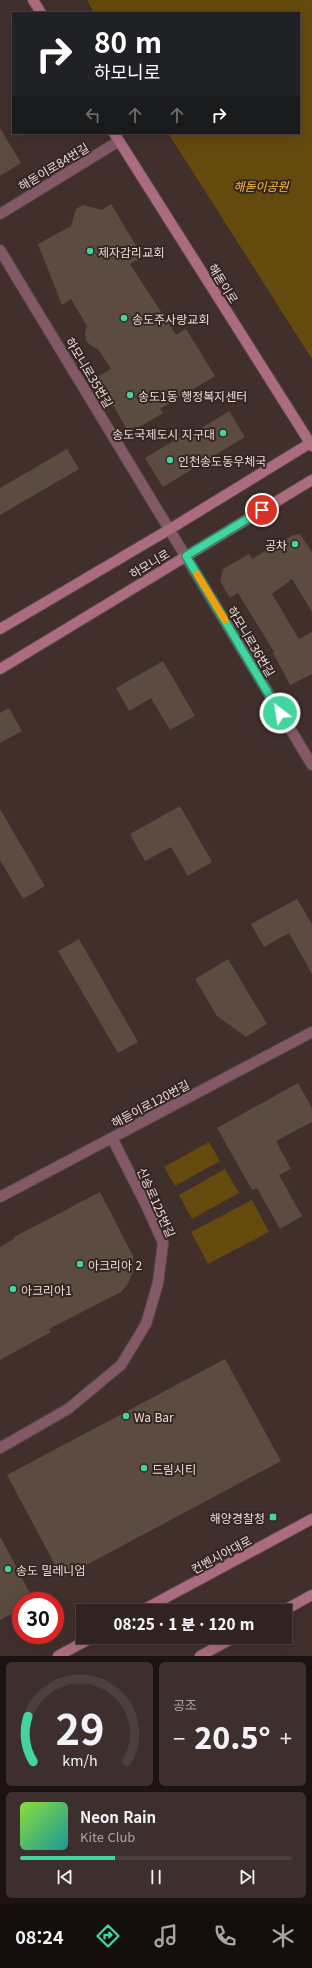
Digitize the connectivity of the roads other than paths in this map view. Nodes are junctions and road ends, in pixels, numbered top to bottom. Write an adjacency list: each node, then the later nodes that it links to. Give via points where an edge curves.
1 (34, 0): 2 (street)
2 (40, 12)
3 (116, 137): 4 (street, 해돋이로84번길); 6 (street, 해돋이로)
4 (0, 214)
5 (0, 250): 8 (street, 하모니로35번길)
6 (311, 444): 8 (street, 하모니로)
7 (312, 480): 9 (street, 하모니로)
8 (170, 529): 9 (street, 하모니로36번길); 10 (street, 하모니로)
9 (186, 556): 11 (street, 하모니로); 12 (street, 하모니로36번길)
10 (0, 629)
11 (0, 669)
12 (312, 765)
13 (312, 1032): 14 (street, 해돋이로120번길)
14 (112, 1138): 15 (street, 해돋이로120번길); 16 (street, 신송로125번길, via 163,1243 158,1283 146,1324 121,1365 68,1409)
15 (0, 1197)
16 (0, 1448)
17 (312, 1519): 19 (street, 컨벤시아대로)
18 (312, 1595): 20 (street)
19 (154, 1604)
20 (292, 1606)
21 (80, 1644): 23 (street)
22 (222, 1644): 24 (street)
23 (58, 1656)
24 (200, 1656)

